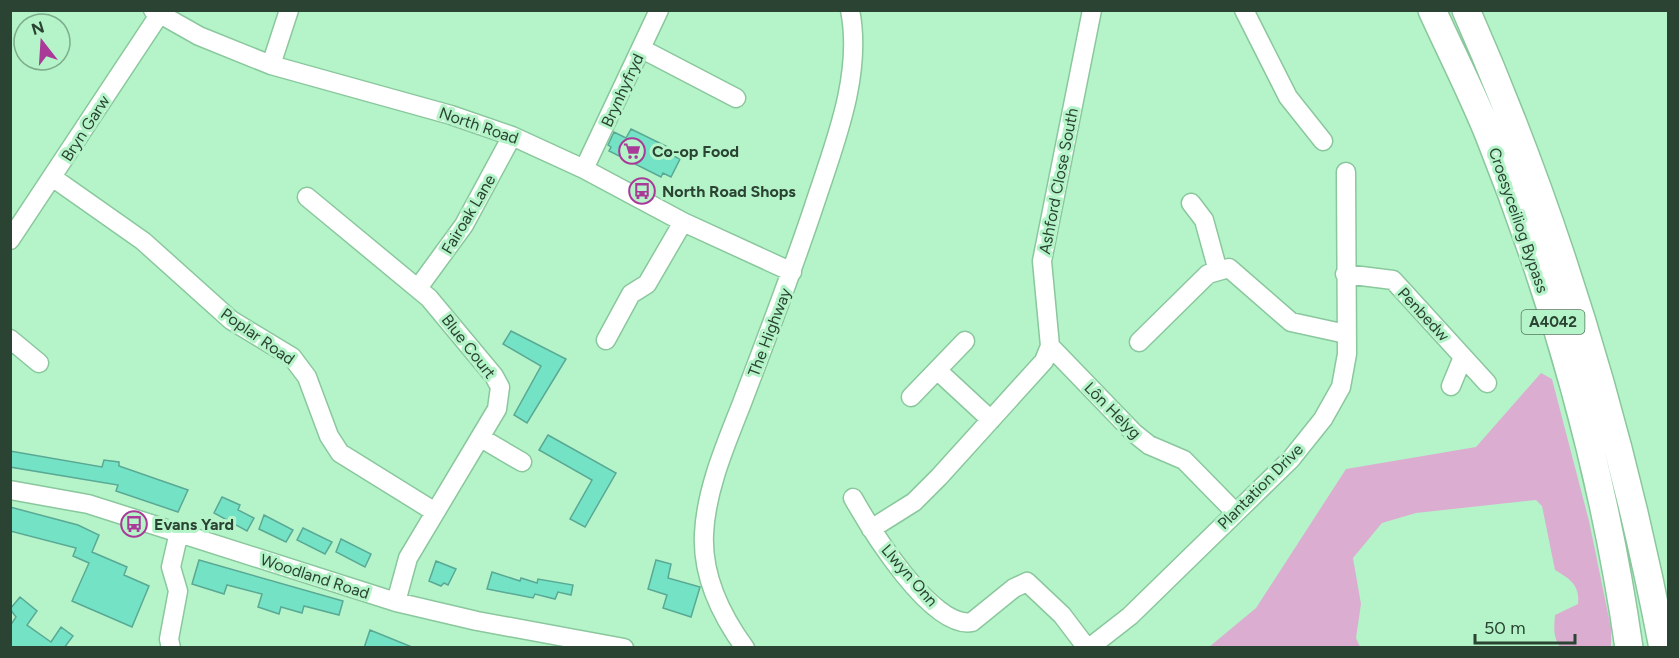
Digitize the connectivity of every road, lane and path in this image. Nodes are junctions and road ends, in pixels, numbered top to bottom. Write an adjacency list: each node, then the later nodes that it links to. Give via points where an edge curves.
1 (289, 10): 10 (street)
2 (659, 10): 9 (street, Brynhyfryd)
3 (850, 10): 22 (street, The Highway, via 853,50 849,88)
4 (1092, 10): 30 (street, Ashford Close South, via 1042,261)
5 (1244, 10): 13 (street, via 1288,97)
6 (1432, 10): 51 (highway, Croesyceiliog Bypass / A4042, via 1489,134 1574,389 1606,515)
7 (1466, 10): 52 (highway, Croesyceiliog Bypass / A4042, via 1542,196 1580,311 1645,554)
8 (156, 13): 10 (street, North Road, via 199,36); 16 (street, Bryn Garw)
9 (642, 49): 11 (street); 14 (street, Brynhyfryd)
10 (271, 65): 12 (street, North Road)
11 (736, 98)
12 (512, 136): 14 (street, North Road); 24 (street, Fairoak Lane, via 464,225)
13 (1323, 141)
14 (584, 169): 19 (street, North Road)
15 (1346, 172): 23 (street, Plantation Drive)
16 (52, 177): 20 (street, Bryn Garw); 42 (street, Poplar Road, via 143,241 231,320 292,357 308,377 328,436 340,453)
17 (307, 197): 24 (street, Blue Court)
18 (1191, 203): 21 (street, via 1204,219)
19 (683, 222): 22 (street, North Road); 27 (street, via 647,284 631,294)
20 (10, 240)
21 (1218, 271): 25 (street, via 1229,268 1292,322); 29 (street, via 1208,274)
22 (792, 272): 49 (street, The Highway, via 717,473 704,534 706,558 720,607)
23 (1345, 274): 25 (street, Plantation Drive); 31 (street, Penbedw, via 1393,280)
24 (418, 288): 38 (street, Blue Court, via 442,312 500,387 497,410)
25 (1346, 334): 43 (street, Plantation Drive, via 1341,387 1323,419 1291,459)
26 (10, 339): 32 (street)
27 (606, 340)
28 (964, 341): 33 (street)
29 (1139, 342)
30 (1050, 346): 37 (street, via 1044,361); 43 (street, Lôn Helyg, via 1134,433 1149,445 1184,460)
31 (1463, 357): 34 (street, Penbedw); 35 (street)
32 (39, 363)
33 (937, 370): 36 (street); 37 (street)
34 (1487, 383)
35 (1450, 386)
36 (911, 397)
37 (991, 420): 44 (street, via 914,502)
38 (481, 438): 39 (street); 42 (street, Blue Court)
39 (522, 462)
40 (10, 490): 45 (street, Woodland Road, via 88,504)
41 (853, 498): 44 (street, Llwyn Onn)
42 (435, 512): 46 (street, Blue Court, via 408,558)
43 (1235, 512): 50 (street, Plantation Drive, via 1130,616)
44 (871, 530): 50 (street, Llwyn Onn, via 928,601 955,620 972,622 1027,582 1062,615)
45 (179, 532): 46 (street, Woodland Road); 47 (street, via 171,567 178,591 169,639)
46 (396, 602): 48 (street, Woodland Road)
47 (171, 648)
48 (624, 648)
49 (745, 648)
50 (1088, 648)
51 (1629, 648)
52 (1663, 648)

